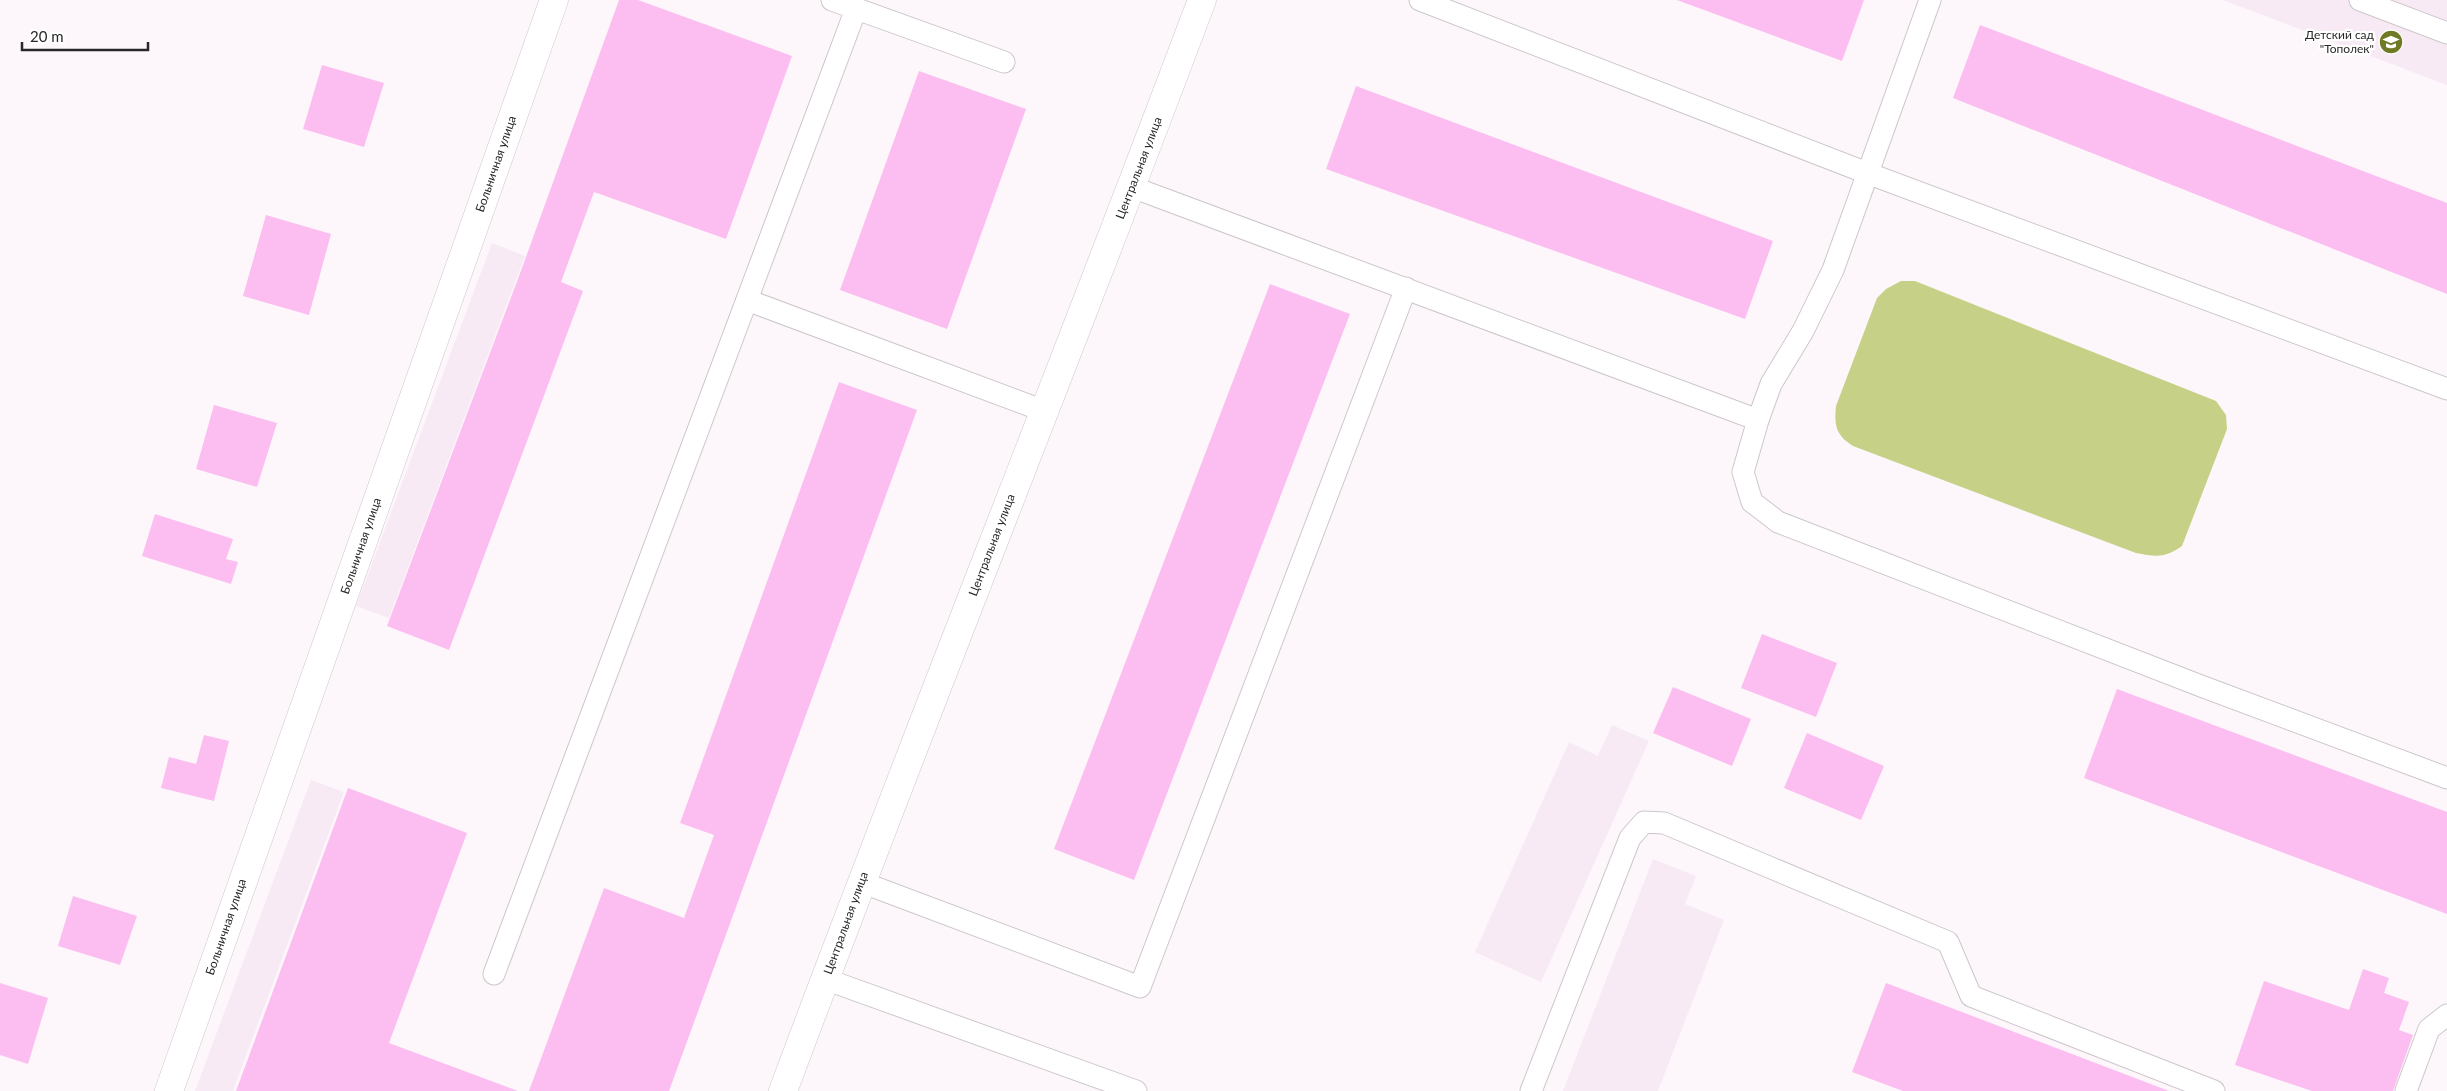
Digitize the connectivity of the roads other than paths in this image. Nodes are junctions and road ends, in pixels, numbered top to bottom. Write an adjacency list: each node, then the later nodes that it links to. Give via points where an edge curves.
1 (554, 0): 22 (street, Больничная улица)
2 (832, 0): 7 (lane)
3 (1202, 0): 11 (street, Центральная улица)
4 (1420, 0): 10 (lane)
5 (1930, 0): 10 (lane)
6 (2360, 0): 8 (lane)
7 (856, 8): 9 (lane); 13 (lane)
8 (2447, 33)
9 (1004, 62)
10 (1867, 173): 14 (lane); 16 (lane, via 1833,270 1803,331 1771,384)
11 (1132, 187): 12 (lane); 15 (street, Центральная улица)
12 (1406, 288): 16 (lane); 18 (lane, via 1140,987)
13 (747, 300): 15 (lane); 19 (lane)
14 (2447, 389)
15 (1044, 412): 18 (street, Центральная улица)
16 (1758, 420): 17 (lane, via 1743,472 1752,502 1778,522)
17 (2447, 778)
18 (861, 882): 20 (street, Центральная улица)
19 (494, 974)
20 (825, 979): 23 (street, Центральная улица); 24 (lane)
21 (2447, 1015): 27 (lane, via 2429,1029)
22 (168, 1091)
23 (783, 1091)
24 (1136, 1091)
25 (1530, 1091): 26 (lane, via 1630,838 1644,822 1664,823 1948,942 1971,996)
26 (2214, 1091)
27 (2406, 1091)

